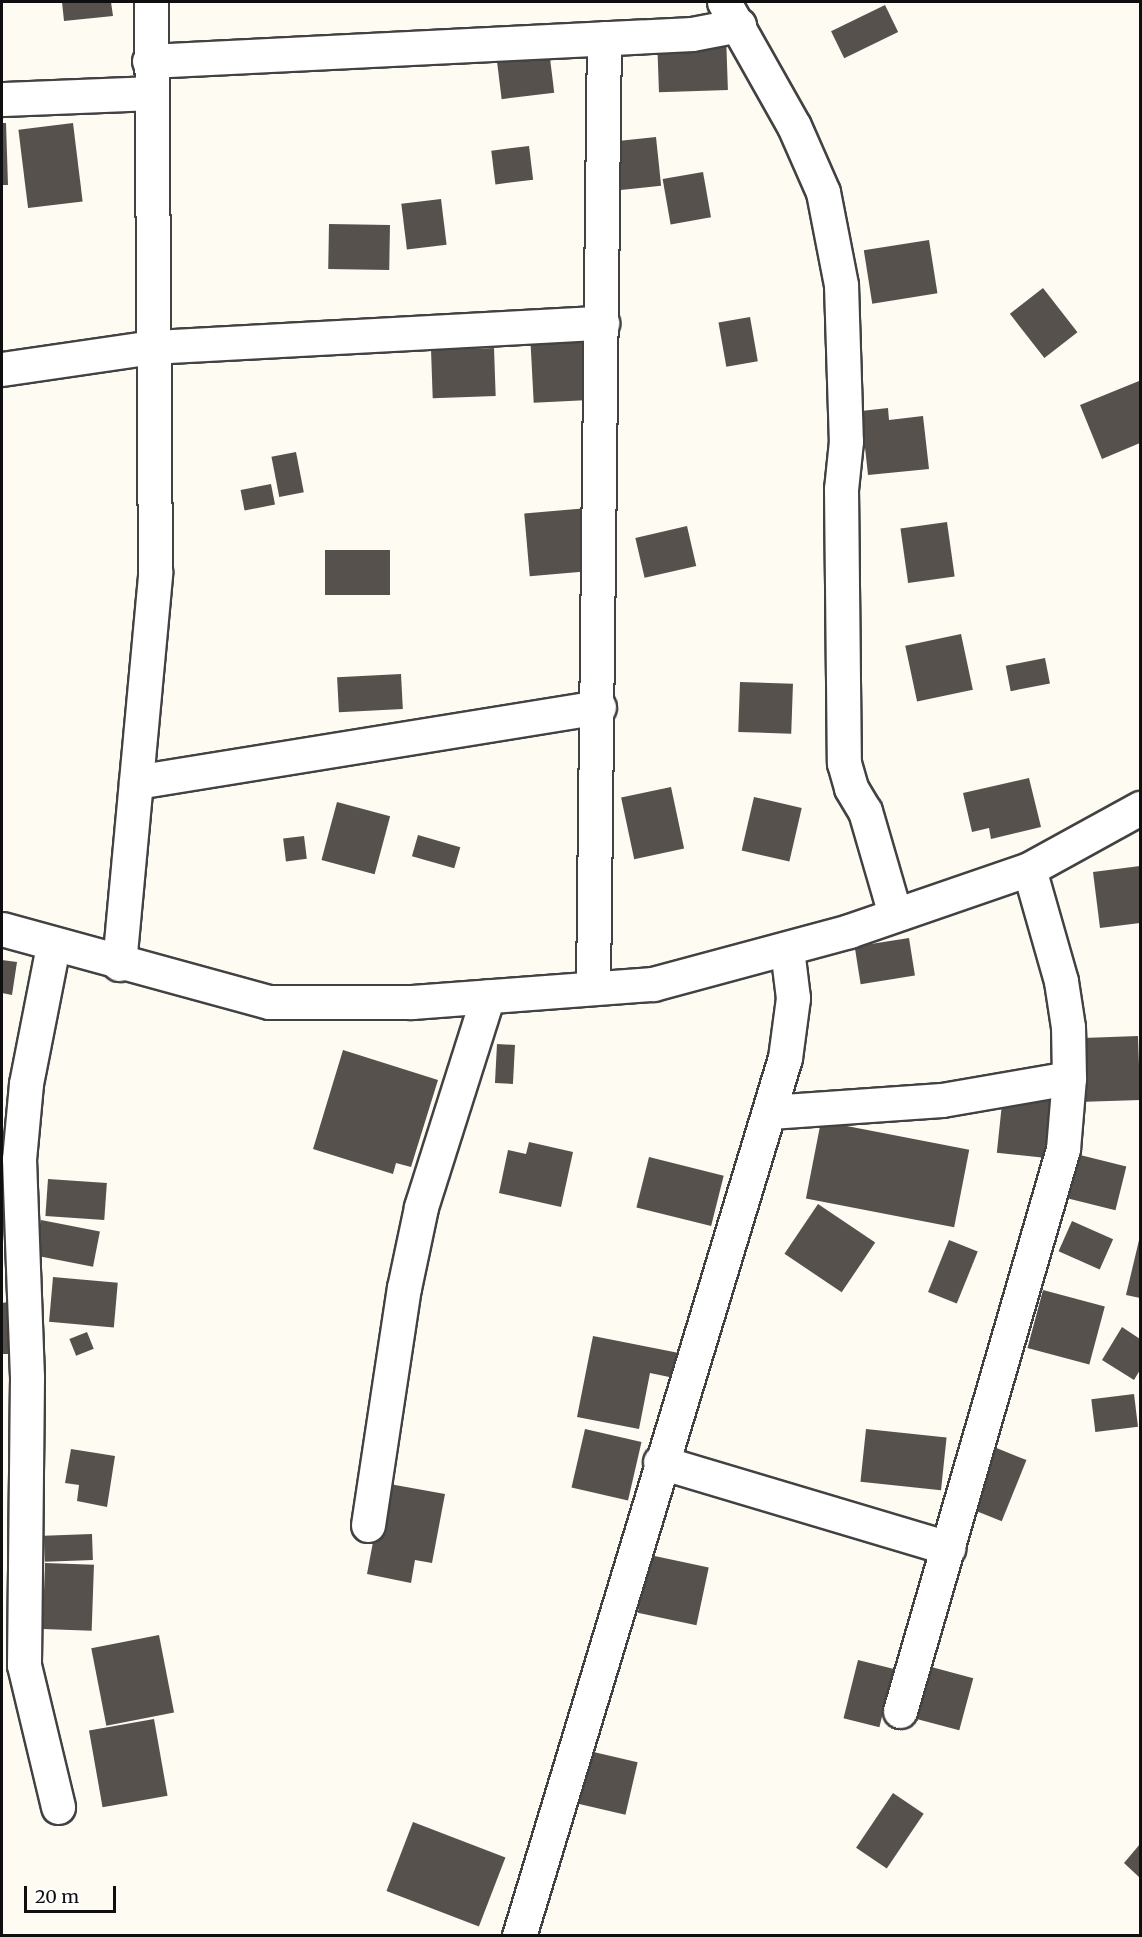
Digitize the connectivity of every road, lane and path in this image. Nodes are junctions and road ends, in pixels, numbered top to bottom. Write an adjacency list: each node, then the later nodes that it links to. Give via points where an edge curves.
1 (151, 2): 4 (street)
2 (731, 13): 3 (street, via 692,34); 14 (street, via 794,126 823,192 841,285 846,441 841,489 844,763 851,788 865,811)
3 (604, 38): 4 (street); 7 (street)
4 (149, 61): 5 (street)
5 (148, 93): 6 (street); 8 (street)
6 (2, 99)
7 (602, 323): 8 (street); 10 (street)
8 (153, 347): 9 (street); 11 (street, via 155,573)
9 (2, 369)
10 (599, 707): 11 (street); 19 (street)
11 (136, 782): 18 (street)
12 (1140, 808): 13 (street)
13 (1029, 869): 14 (street); 21 (street, via 1061,981 1068,1027)
14 (895, 914): 17 (street)
15 (2, 929): 16 (street)
16 (53, 946): 18 (street); 27 (street, via 26,1084 20,1158 27,1377 24,1665)
17 (787, 949): 19 (street, via 653,984); 22 (street, via 793,998 791,1026)
18 (119, 964): 20 (street, via 269,1002 412,1002)
19 (593, 988): 20 (street)
20 (488, 996): 24 (street, via 421,1207 404,1288)
21 (1069, 1078): 22 (street, via 942,1100); 25 (street, via 1063,1149)
22 (770, 1112): 23 (street)
23 (660, 1462): 25 (street); 28 (street)
24 (368, 1525)
25 (948, 1548): 26 (street)
26 (900, 1711)
27 (58, 1807)
28 (519, 1935)

